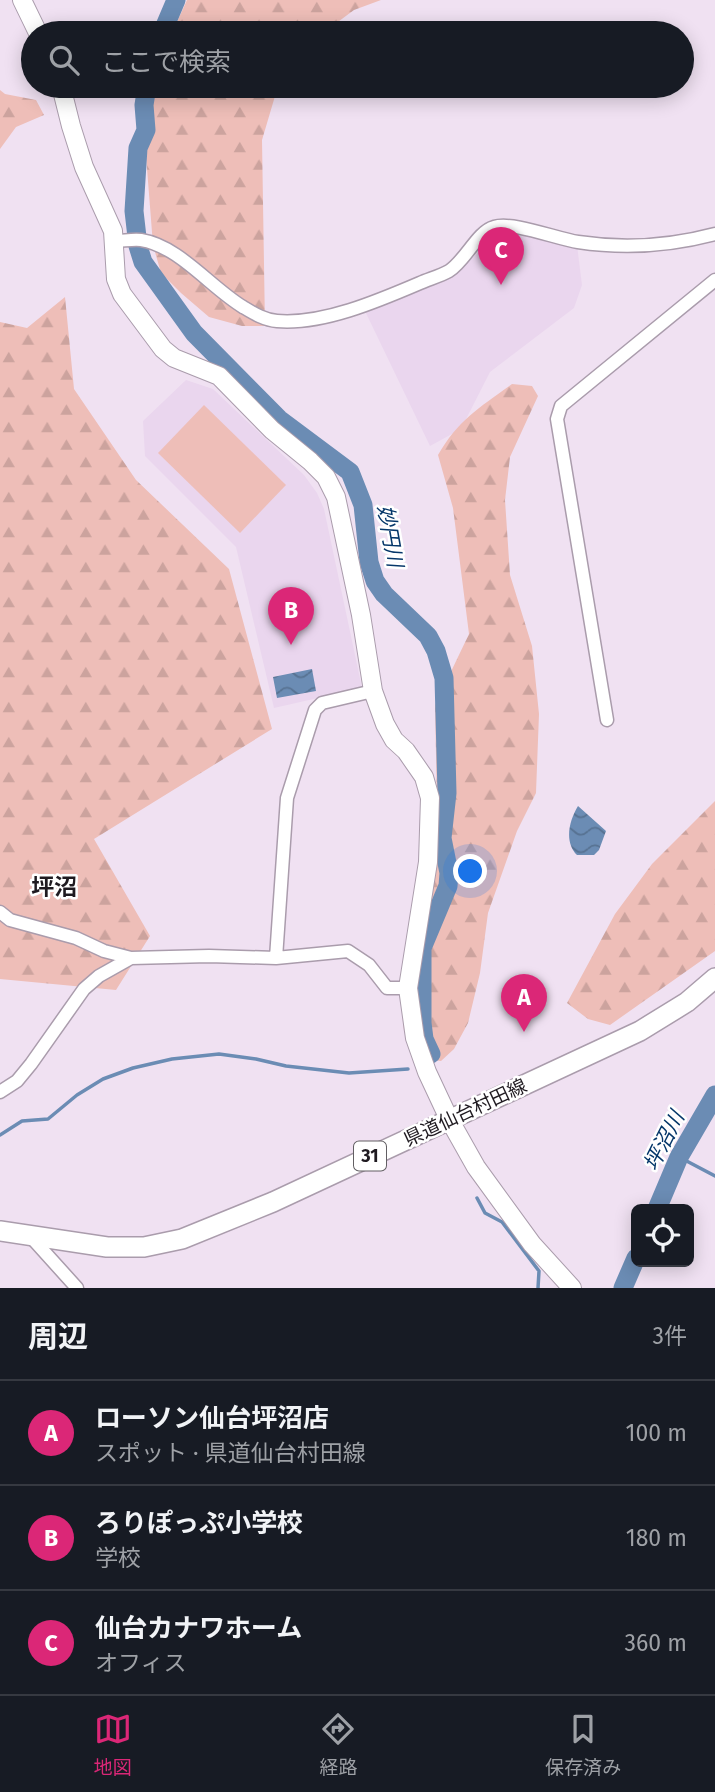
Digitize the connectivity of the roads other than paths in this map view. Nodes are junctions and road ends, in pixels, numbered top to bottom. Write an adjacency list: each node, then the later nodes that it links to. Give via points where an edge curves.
1 (22, 0): 2 (street)
2 (32, 21)
3 (64, 98): 5 (street, via 84,167 113,230)
4 (715, 234): 5 (street, via 658,246 616,246 493,227 450,270 373,302 296,322 258,316 222,294 177,254)
5 (130, 241): 7 (street, via 116,279 163,349 219,376 326,477 336,498)
6 (715, 280): 8 (street, via 561,406 557,419)
7 (373, 691): 11 (street, via 322,703 315,710 287,798); 13 (street, via 385,724 424,777 430,798 428,862)
8 (607, 720)
9 (0, 912): 10 (street, via 10,920)
10 (131, 958): 11 (street); 14 (street, via 84,989 31,1065)
11 (276, 958): 13 (street, via 348,951 369,965 387,988)
12 (715, 978): 15 (main road, 県道仙台村田線 / 31, via 647,1028)
13 (408, 988): 15 (street, via 415,1038)
14 (0, 1092)
15 (449, 1119): 17 (main road, 県道仙台村田線 / 31, via 183,1239 144,1247 107,1247); 19 (street, via 505,1210)
16 (0, 1231): 17 (main road, 県道仙台村田線 / 31)
17 (31, 1237): 18 (street)
18 (77, 1288)
19 (572, 1288)

